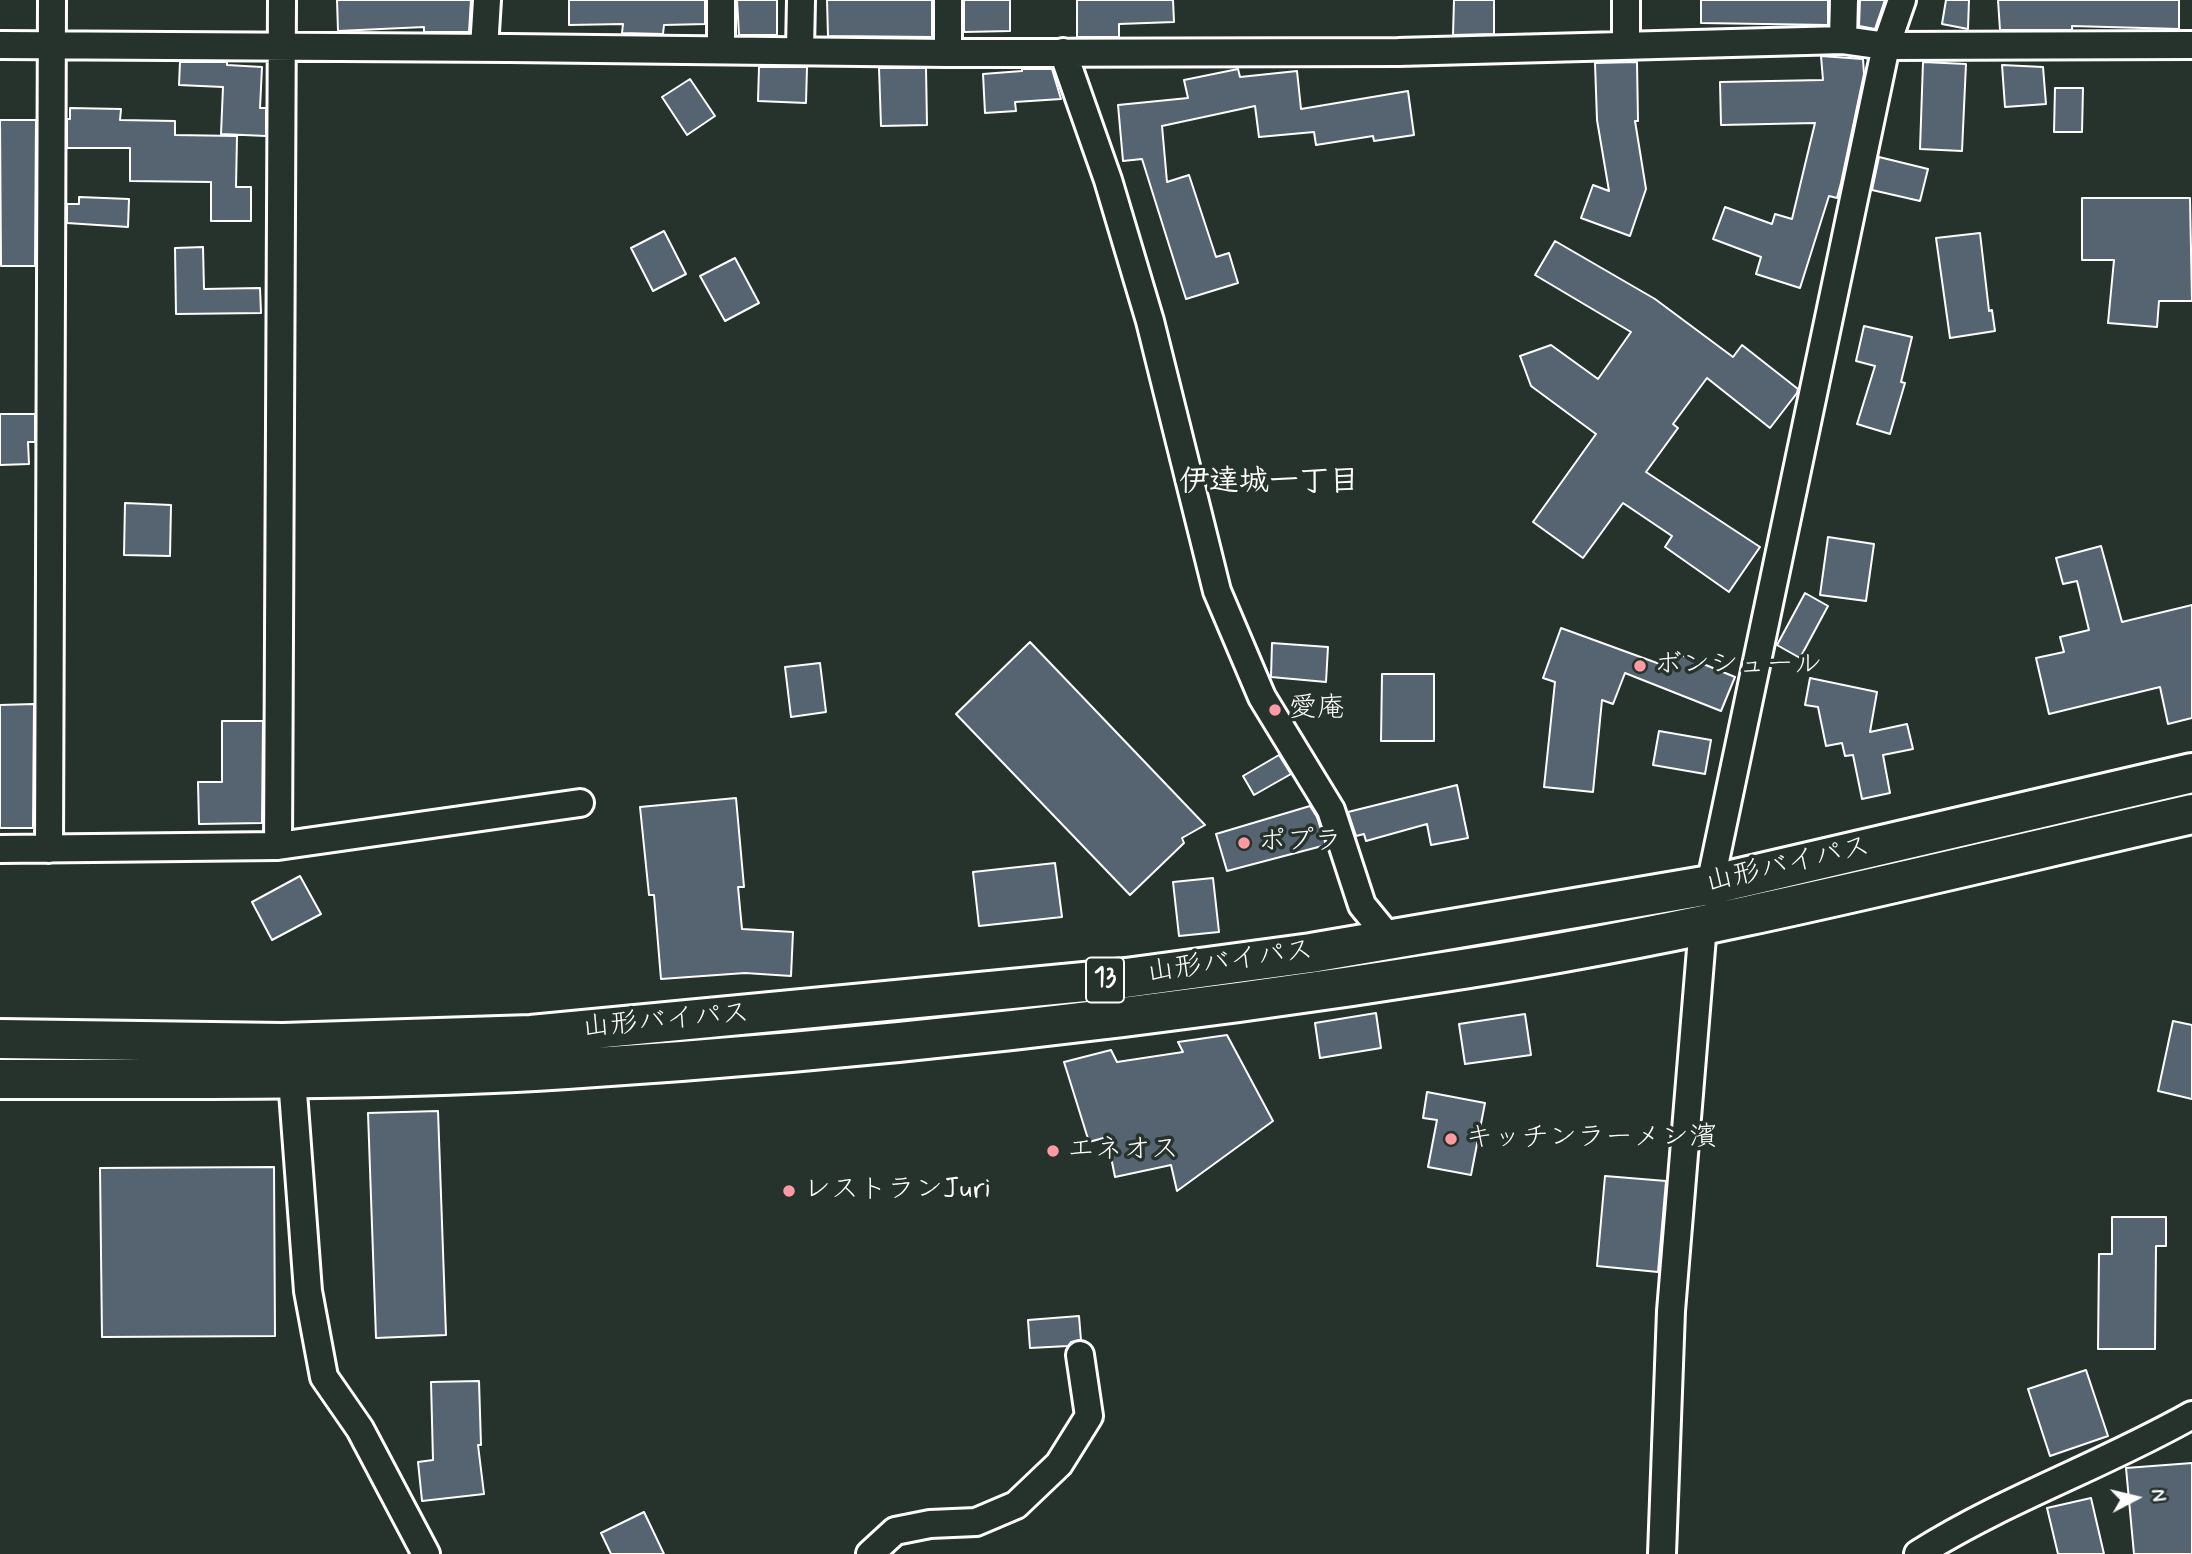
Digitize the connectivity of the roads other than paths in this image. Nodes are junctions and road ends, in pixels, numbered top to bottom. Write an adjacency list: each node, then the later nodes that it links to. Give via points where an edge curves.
1 (52, 0): 13 (street)
2 (282, 0): 16 (street)
3 (487, 0): 17 (street)
4 (721, 0): 18 (street)
5 (801, 0): 19 (street)
6 (948, 0): 21 (street)
7 (1626, 0): 14 (street)
8 (1844, 0): 10 (street)
9 (1902, 0): 15 (street)
10 (1843, 40): 14 (street); 15 (street)
11 (0, 45): 13 (street)
12 (2192, 45): 15 (street)
13 (52, 46): 16 (street); 27 (street)
14 (1626, 46): 20 (street, via 1398,52)
15 (1886, 46): 28 (street)
16 (282, 47): 17 (street); 25 (street)
17 (484, 48): 18 (street)
18 (721, 50): 19 (street)
19 (800, 50): 21 (street)
20 (1063, 52): 21 (street); 30 (street, via 1150,321 1217,591 1262,697 1331,810 1362,905)
21 (948, 53)
22 (2192, 774): 28 (highway, 山形バイパス / 13)
23 (580, 803): 25 (street)
24 (2192, 814): 29 (highway, 山形バイパス / 13)
25 (278, 846): 27 (street)
26 (0, 849): 27 (street)
27 (50, 849)
28 (1710, 885): 30 (highway, 山形バイパス / 13)
29 (1703, 925): 33 (highway, 山形バイパス / 13, via 1464,969 968,1034 565,1069); 38 (street, via 1671,1311)
30 (1389, 938): 31 (highway, 山形バイパス / 13, via 1126,978 531,1035 283,1043)
31 (0, 1039)
32 (0, 1079): 33 (highway, 山形バイパス / 13)
33 (292, 1079): 36 (street, via 308,1291 324,1377 360,1429)
34 (1080, 1355): 37 (street, via 1089,1416 1059,1464 1025,1497 976,1522 895,1531)
35 (2192, 1415): 39 (street, via 2142,1444 2020,1497)
36 (426, 1554)
37 (870, 1554)
38 (1662, 1554)
39 (1918, 1554)

